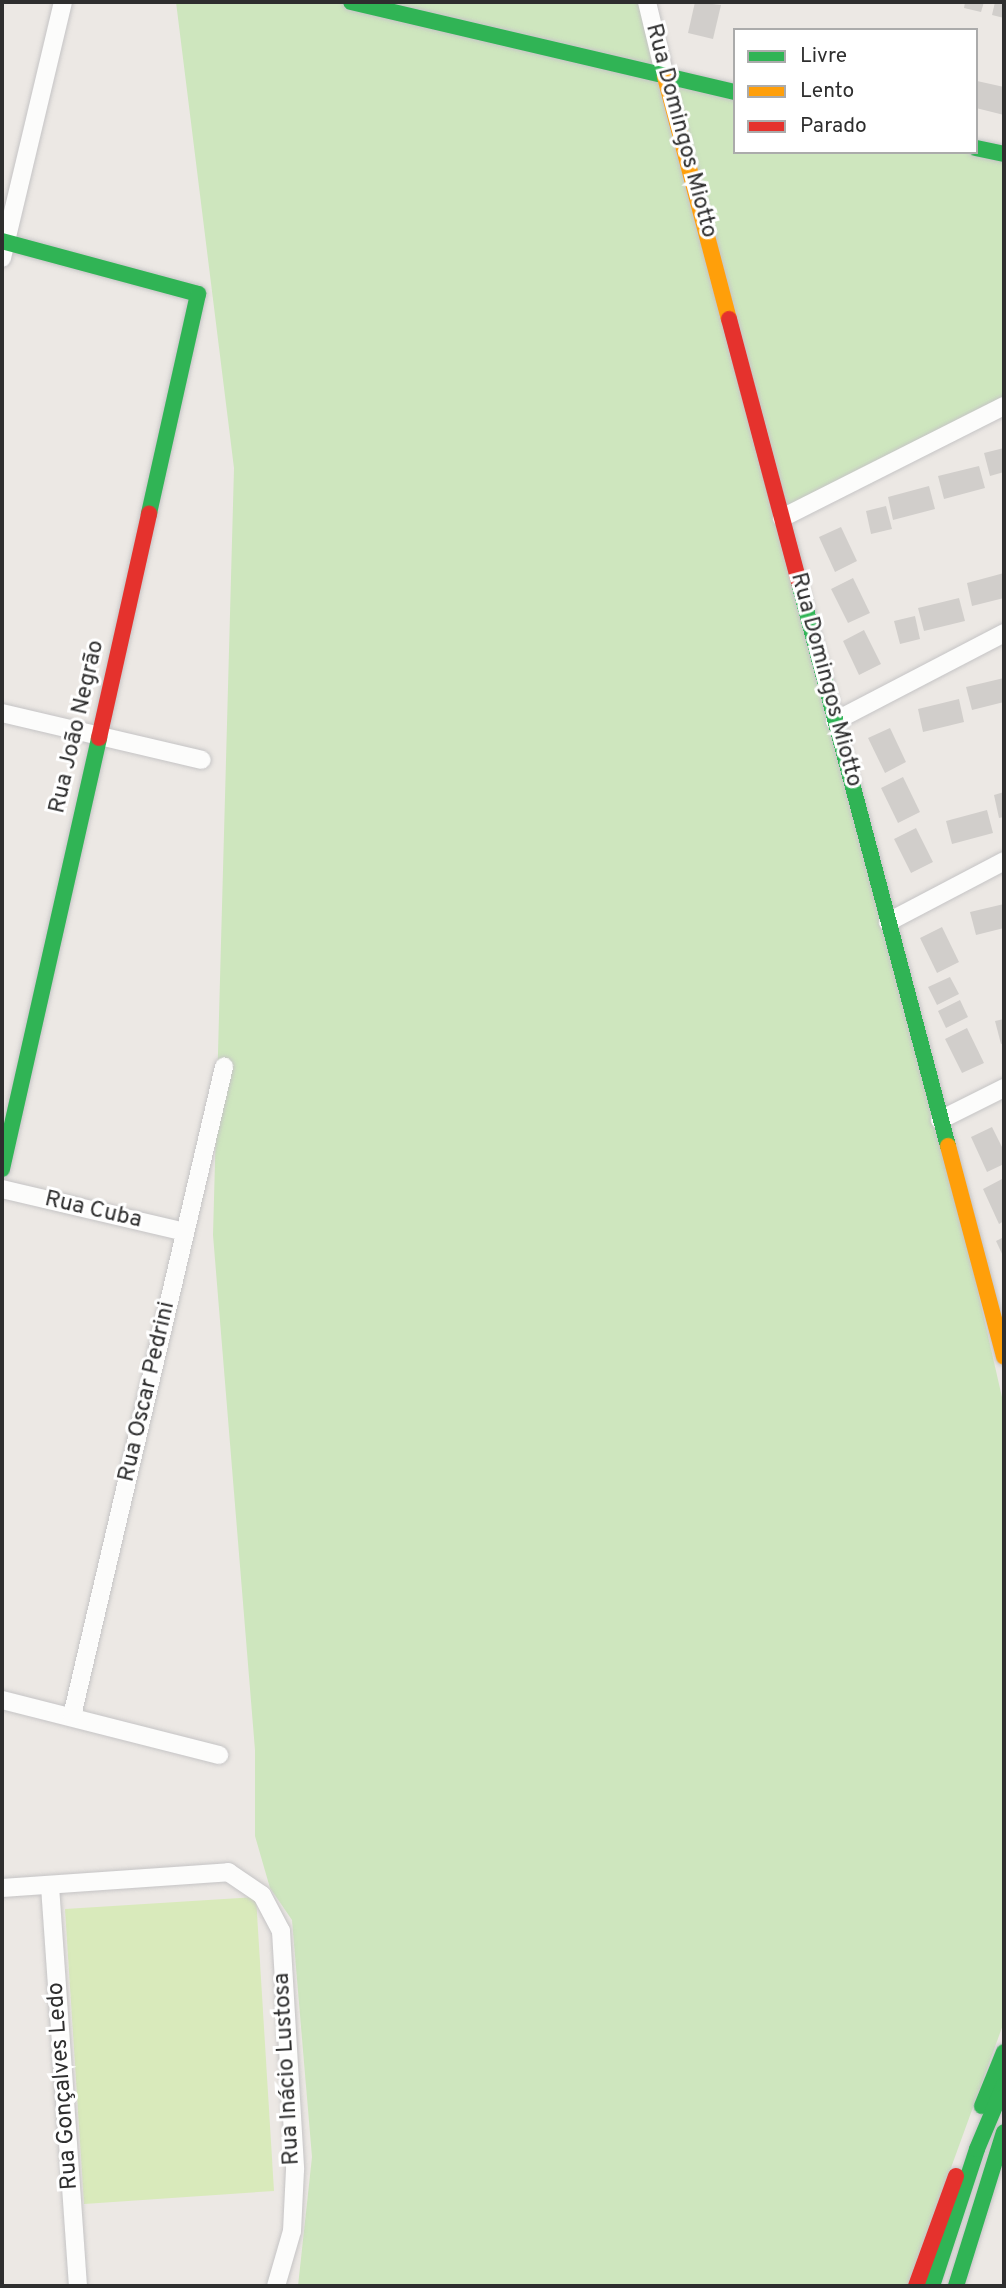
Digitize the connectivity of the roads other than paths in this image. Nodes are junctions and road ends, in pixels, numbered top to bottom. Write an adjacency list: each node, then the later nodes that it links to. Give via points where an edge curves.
1 (63, 2): 8 (street)
2 (351, 2): 4 (street)
3 (646, 2): 4 (street, Rua Domingos Miotto)
4 (665, 76): 5 (street); 10 (street, Rua Domingos Miotto)
5 (733, 93)
6 (978, 148): 7 (street)
7 (1004, 154)
8 (3, 247): 14 (street, Rua João Negrão, via 198,294)
9 (1004, 406): 10 (street)
10 (782, 518): 13 (street, Rua Domingos Miotto)
11 (1004, 633): 13 (street)
12 (2, 713): 14 (street)
13 (835, 721): 17 (street, Rua Domingos Miotto)
14 (99, 736): 15 (street); 21 (street, Rua João Negrão)
15 (202, 760)
16 (1004, 861): 17 (street)
17 (888, 922): 20 (street, Rua Domingos Miotto)
18 (223, 1067): 23 (street, Rua Oscar Pedrini)
19 (1004, 1088): 20 (street)
20 (940, 1120): 24 (street, Rua Domingos Miotto)
21 (2, 1169)
22 (2, 1189): 23 (street, Rua Cuba)
23 (185, 1232): 27 (street, Rua Oscar Pedrini)
24 (999, 1314): 25 (street, Rua Domingos Miotto)
25 (1004, 1357)
26 (2, 1700): 27 (street)
27 (72, 1716): 28 (street)
28 (219, 1755)
29 (50, 1886): 30 (street); 34 (street, Rua Gonçalves Ledo); 35 (street, Rua Inácio Lustosa, via 228,1872 262,1895 281,1931 295,2170 292,2231)
30 (2, 1888)
31 (1004, 2052): 36 (street)
32 (1004, 2085): 37 (street, via 977,2149)
33 (1004, 2132): 38 (street)
34 (78, 2286)
35 (276, 2286)
36 (916, 2286)
37 (932, 2286)
38 (956, 2286)

